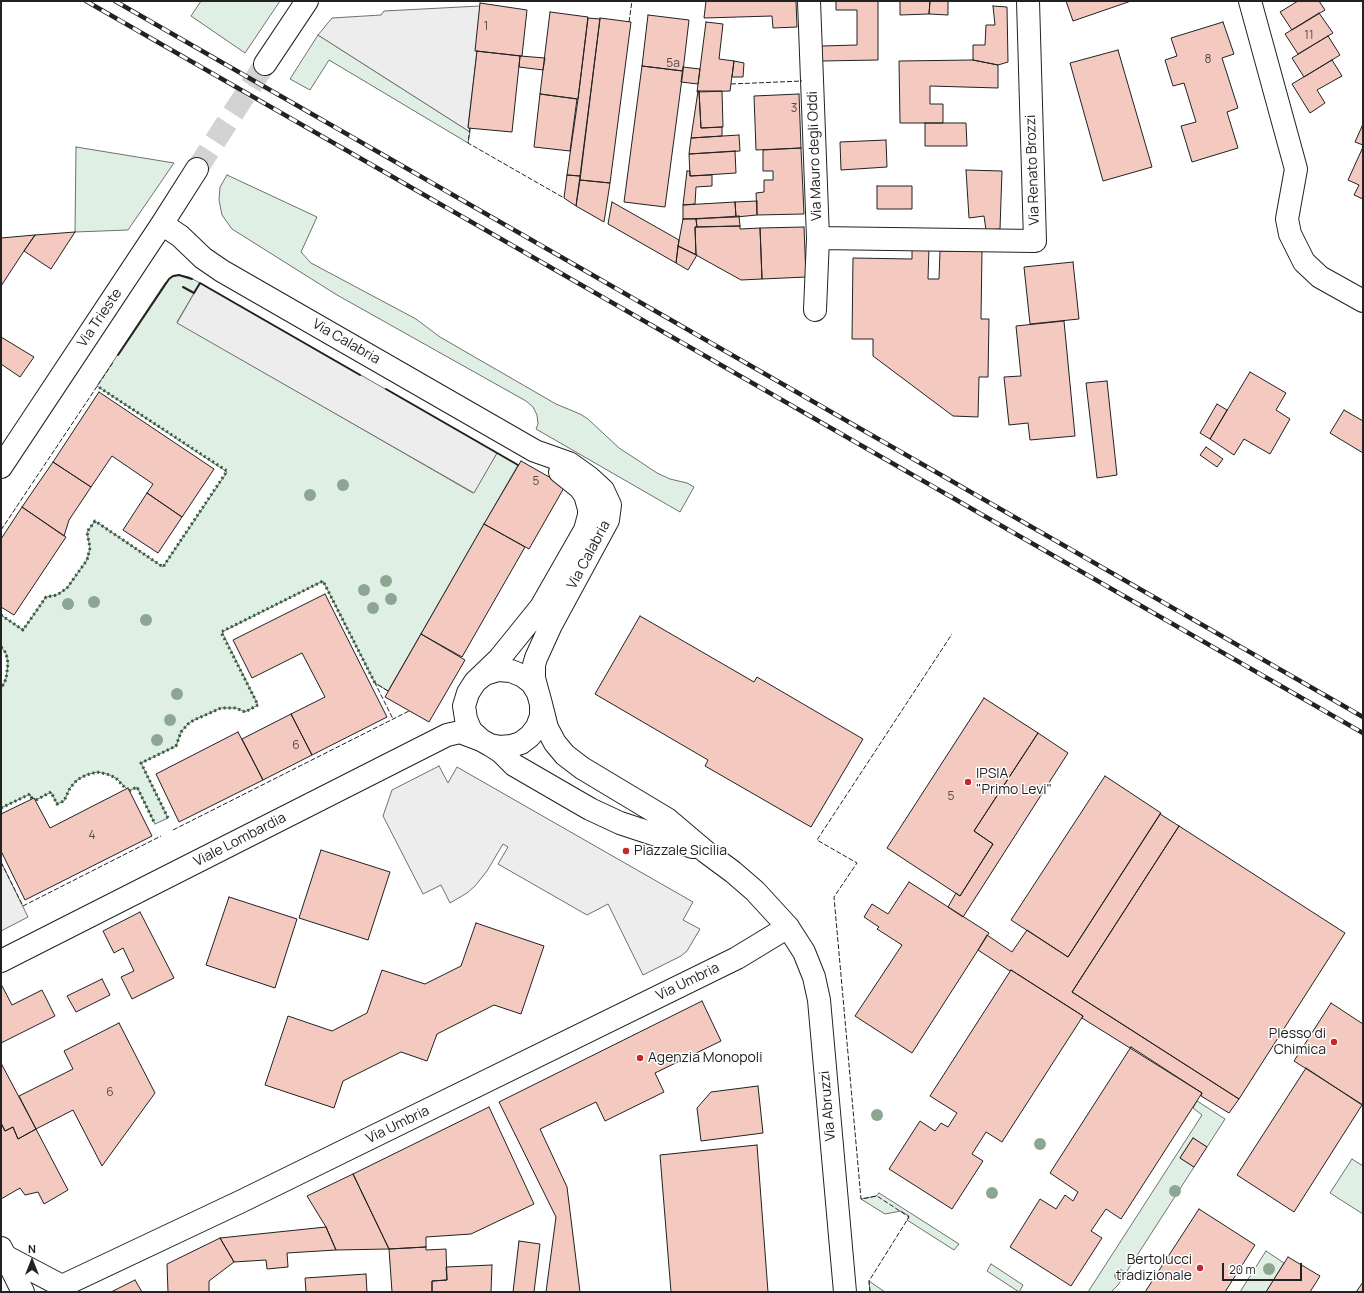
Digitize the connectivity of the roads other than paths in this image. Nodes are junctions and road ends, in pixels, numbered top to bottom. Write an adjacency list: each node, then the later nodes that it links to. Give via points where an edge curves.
1 (307, 1): 5 (street)
2 (809, 1): 8 (street, Via Mauro degli Oddi)
3 (1028, 1): 8 (street, Via Renato Brozzi, via 1035,241)
4 (1250, 1): 9 (street, via 1296,169 1287,219 1290,234 1304,262 1320,277)
5 (265, 64)
6 (197, 169): 7 (street, Via Trieste)
7 (162, 224): 11 (street, Via Calabria, via 180,236 203,258 222,270); 12 (street, Via Trieste)
8 (818, 238): 10 (street, Via Mauro degli Oddi)
9 (1363, 301)
10 (815, 310)
11 (535, 451): 13 (street, Via Calabria, via 580,488 588,502 588,522 541,607 499,659); 14 (street, Via Calabria, via 569,463 582,471 603,490 610,505 608,520 536,658 534,678)
12 (1, 467)
13 (475, 682): 14 (street, via 485,674 498,670 511,671 532,683); 15 (street, via 464,706 466,719 471,731)
14 (540, 698): 15 (street, Viale Lombardia, via 541,716 530,736 521,743 511,746 500,747); 16 (street, via 544,721 560,750 571,760 667,819)
15 (485, 742): 16 (street, via 501,752 514,765 590,809 620,823 684,843); 18 (street, Viale Lombardia, via 460,732 447,735)
16 (714, 857): 17 (street, via 755,891)
17 (788, 927): 19 (street, Via Umbria, via 723,965 242,1201 62,1286); 21 (street, Via Abruzzi, via 810,965 817,988)
18 (1, 961)
19 (3, 1252): 20 (street)
20 (23, 1292)
21 (845, 1292)

